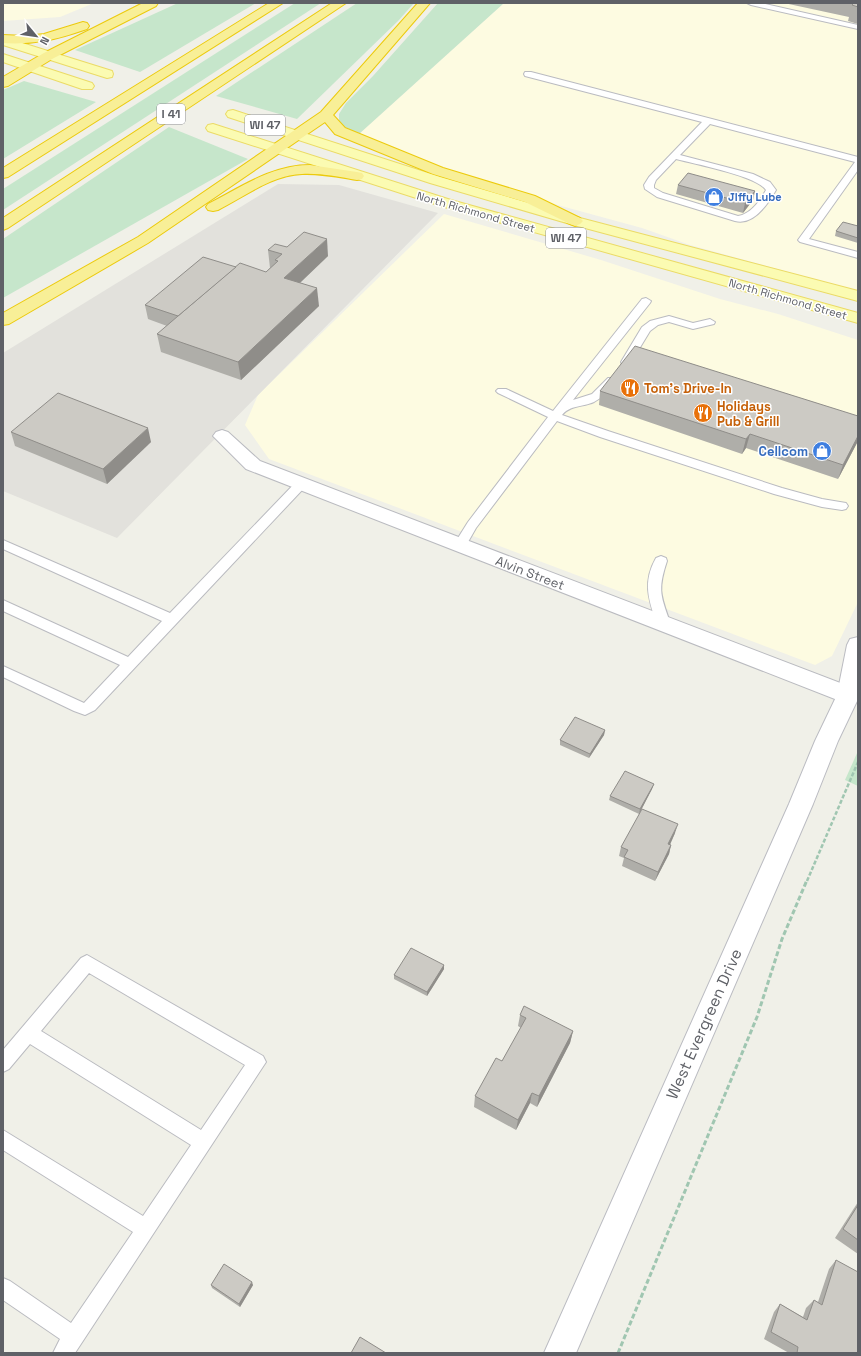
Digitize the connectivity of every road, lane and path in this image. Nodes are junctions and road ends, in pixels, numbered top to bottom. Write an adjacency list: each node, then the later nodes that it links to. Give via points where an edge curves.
1 (139, 3): 8 (highway, via 46,39)
2 (152, 3): 9 (highway)
3 (277, 3): 25 (highway)
4 (340, 3): 28 (highway, I 41)
5 (424, 3): 17 (highway)
6 (751, 3): 7 (lane)
7 (858, 27)
8 (3, 40): 9 (main road)
9 (48, 56): 11 (highway); 12 (main road)
10 (3, 58): 11 (main road)
11 (30, 67): 14 (highway); 15 (main road)
12 (107, 74)
13 (528, 74): 18 (lane)
14 (3, 82)
15 (87, 86)
16 (233, 114): 20 (main road, North Richmond Street / WI 47)
17 (326, 115): 20 (highway); 27 (highway, via 340,131 438,171 530,199)
18 (708, 121): 22 (lane); 23 (lane)
19 (213, 128): 21 (main road, North Richmond Street / WI 47)
20 (297, 135): 21 (highway); 27 (main road, North Richmond Street / WI 47, via 435,180)
21 (277, 149): 26 (main road, North Richmond Street / WI 47); 29 (highway)
22 (675, 156): 22 (lane, via 652,179 650,190 738,219 752,215 770,192 767,184 750,176)
23 (858, 160)
24 (858, 164): 30 (lane, via 803,240)
25 (3, 174)
26 (357, 176): 29 (highway, via 308,170 288,172); 33 (main road, North Richmond Street / WI 47, via 522,226)
27 (575, 220): 31 (main road, North Richmond Street / WI 47)
28 (3, 225)
29 (143, 240): 34 (highway)
30 (858, 255)
31 (858, 296)
32 (646, 301): 37 (lane)
33 (858, 318)
34 (3, 320)
35 (710, 322): 37 (lane, via 693,326 669,319 654,322 646,329 633,352 601,394 589,401)
36 (502, 391): 38 (lane)
37 (563, 406): 38 (lane)
38 (555, 416): 41 (lane, via 778,491); 43 (lane, via 472,525)
39 (222, 436): 40 (street, Alvin Street, via 253,466)
40 (301, 484): 43 (street, Alvin Street); 46 (lane)
41 (842, 506)
42 (3, 544): 46 (lane)
43 (459, 546): 47 (street, Alvin Street)
44 (661, 561): 47 (lane, via 655,578 654,594)
45 (3, 605): 49 (lane)
46 (172, 620): 49 (lane)
47 (664, 625): 51 (street, Alvin Street)
48 (858, 645): 51 (street, West Evergreen Drive)
49 (130, 664): 50 (lane, via 85,709)
50 (3, 671)
51 (853, 688): 60 (street, West Evergreen Drive, via 836,719)
52 (858, 762): 61 (path, via 782,940 757,1017)
53 (28, 1032): 54 (lane); 56 (lane); 56 (lane, via 87,963 257,1062)
54 (3, 1063)
55 (3, 1139): 57 (lane)
56 (204, 1142): 57 (lane)
57 (146, 1229): 59 (lane)
58 (3, 1288): 59 (lane)
59 (68, 1345)
60 (560, 1353)
61 (618, 1353)

